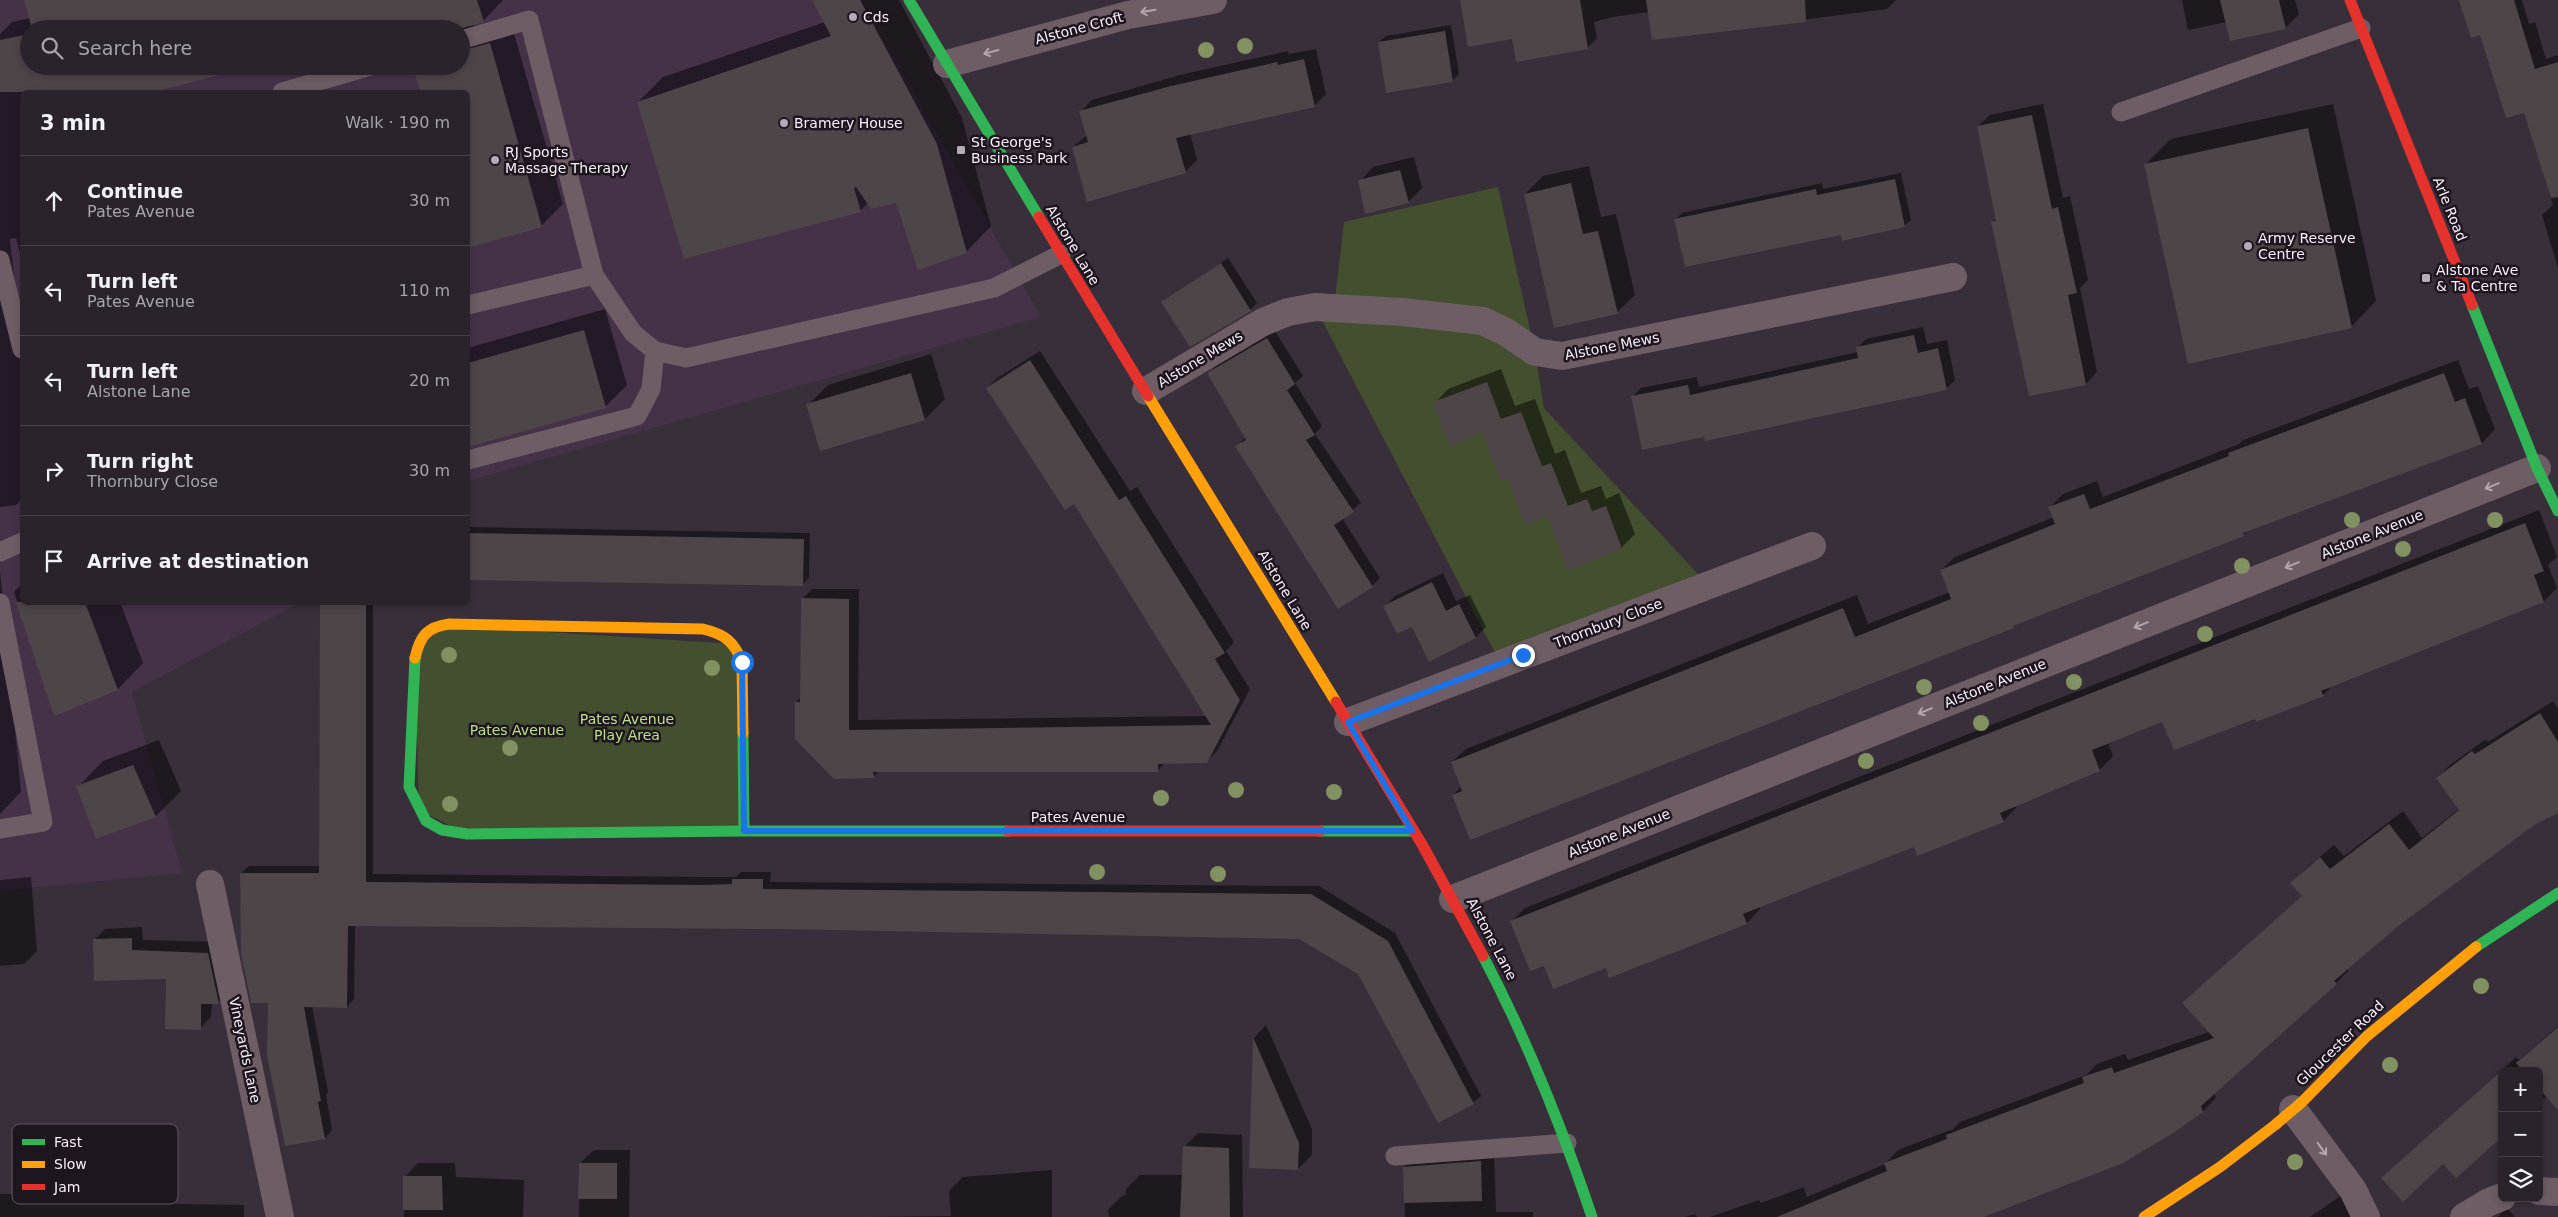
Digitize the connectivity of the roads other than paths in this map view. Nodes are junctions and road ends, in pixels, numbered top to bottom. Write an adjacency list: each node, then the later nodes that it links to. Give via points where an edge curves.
1 (909, 0): 6 (street, Alstone Lane)
2 (1214, 0): 6 (street, Alstone Croft, one-way to 6, via 1128,15)
3 (2350, 0): 4 (street, Arle Road)
4 (2361, 28): 9 (lane); 19 (street, Arle Road)
5 (470, 37): 12 (lane, via 529,20)
6 (946, 64): 10 (street, Alstone Lane)
7 (340, 75): 8 (lane)
8 (289, 90)
9 (2121, 112)
10 (1061, 254): 16 (lane, via 994,288 686,358); 17 (street, Alstone Lane)
11 (0, 260): 15 (lane)
12 (594, 275): 14 (lane); 16 (lane, via 633,332)
13 (1953, 276): 17 (street, Alstone Mews, via 1562,356 1535,352 1483,321 1315,306 1263,322)
14 (470, 305)
15 (20, 342)
16 (655, 351): 18 (lane, via 651,389 637,416)
17 (1146, 392): 25 (street, Alstone Lane)
18 (470, 459)
19 (2537, 468): 20 (street, Arle Road); 31 (street, Alstone Avenue, one-way to 31)
20 (2558, 511)
21 (20, 543): 23 (lane)
22 (1812, 546): 25 (street, Thornbury Close)
23 (0, 552)
24 (0, 603): 26 (lane, via 43,822)
25 (1348, 722): 28 (street, Alstone Lane)
26 (0, 829)
27 (744, 831): 27 (street, Pates Avenue, via 742,662 736,644 724,634 703,629 460,624 439,625 425,630 418,642 415,659 409,787 426,821 442,830 466,834); 28 (street, Pates Avenue)
28 (1412, 831): 31 (street, Alstone Lane)
29 (210, 884): 38 (street, Vineyards Lane)
30 (2558, 894): 32 (street, Gloucester Road, via 2524,913 2417,993 2366,1037)
31 (1453, 899): 33 (street, Alstone Lane, via 1509,1006)
32 (2293, 1109): 40 (street, Gloucester Road, via 2206,1177); 41 (street, one-way to 41, via 2353,1190)
33 (1567, 1143): 34 (lane); 39 (street, Alstone Lane)
34 (1395, 1156)
35 (2543, 1191): 36 (street)
36 (2558, 1192)
37 (2498, 1199): 42 (street)
38 (280, 1217)
39 (1592, 1217)
40 (2144, 1217)
41 (2366, 1217)
42 (2464, 1217)

